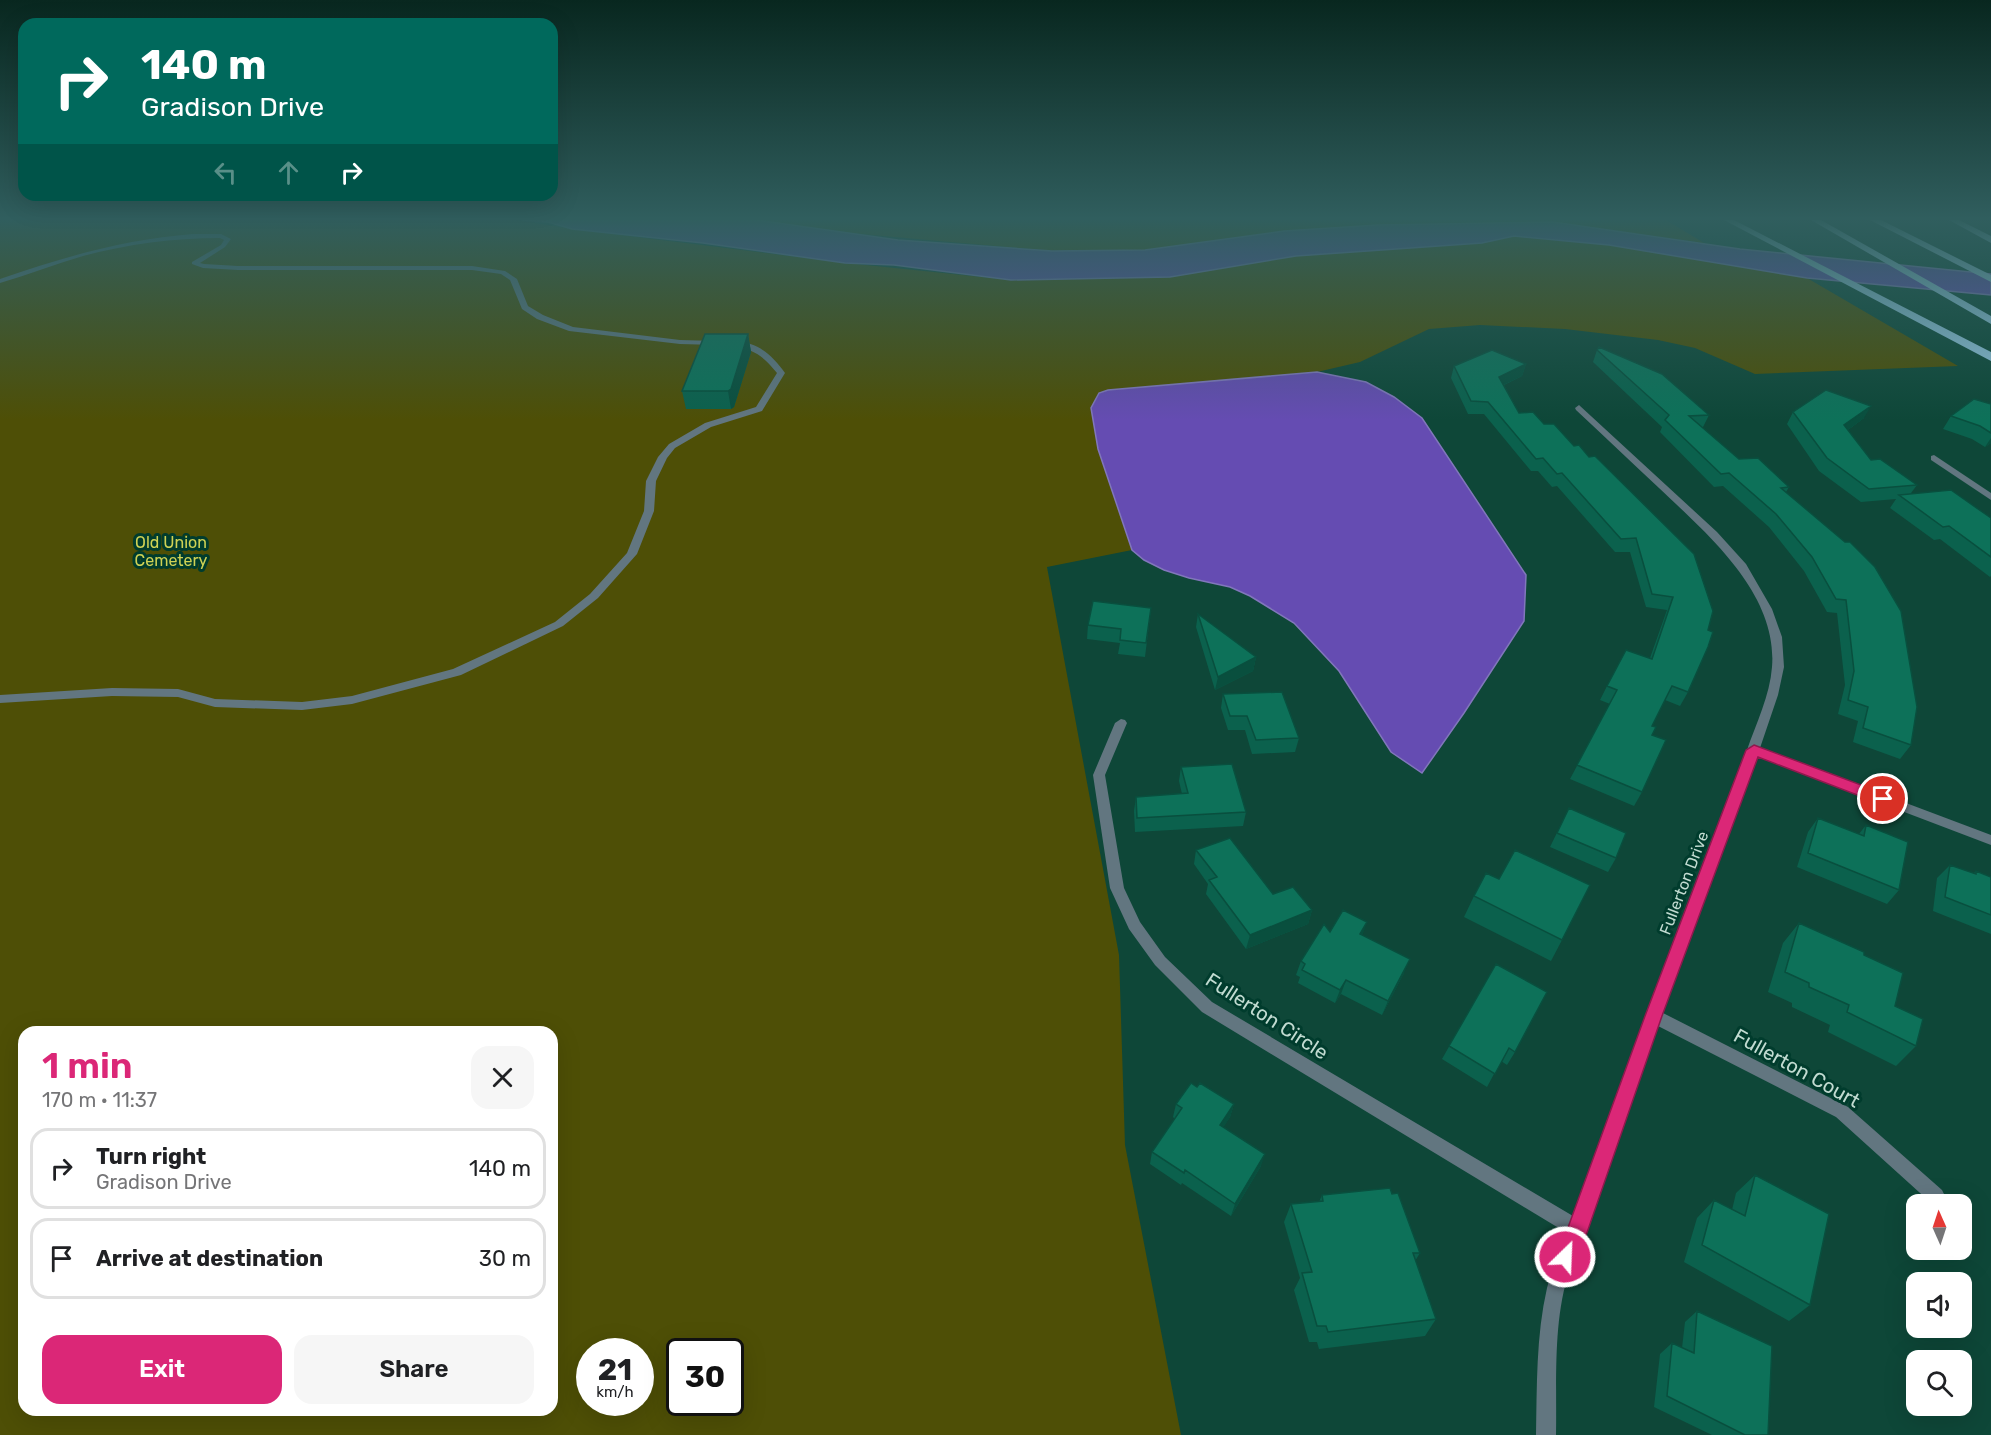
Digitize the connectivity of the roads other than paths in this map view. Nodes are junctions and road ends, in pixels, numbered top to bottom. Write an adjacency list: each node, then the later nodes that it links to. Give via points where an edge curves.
1 (516, 287): 9 (street, via 525,307 572,329 680,342 750,345 768,357 781,373 759,409 708,425 672,446 651,481 649,511 632,554 594,596 558,624 457,672 352,700 302,706 214,703 178,693 112,692)
2 (1856, 287): 5 (highway)
3 (1932, 287): 4 (highway)
4 (1991, 321)
5 (1991, 357)
6 (1579, 408): 11 (street, Fullerton Drive, via 1719,540 1756,587 1774,630 1778,667)
7 (1934, 458): 8 (street)
8 (1991, 497)
9 (0, 699)
10 (1121, 723): 15 (street, Fullerton Circle, via 1099,775 1114,876 1134,925 1160,961 1208,1006)
11 (1754, 750): 12 (street); 13 (street, Fullerton Drive)
12 (1991, 840)
13 (1654, 1016): 14 (street, Fullerton Court, via 1842,1112); 15 (street, Fullerton Drive)
14 (1934, 1194)
15 (1578, 1229): 16 (street, Fullerton Drive, via 1556,1289 1548,1337)
16 (1546, 1435)

